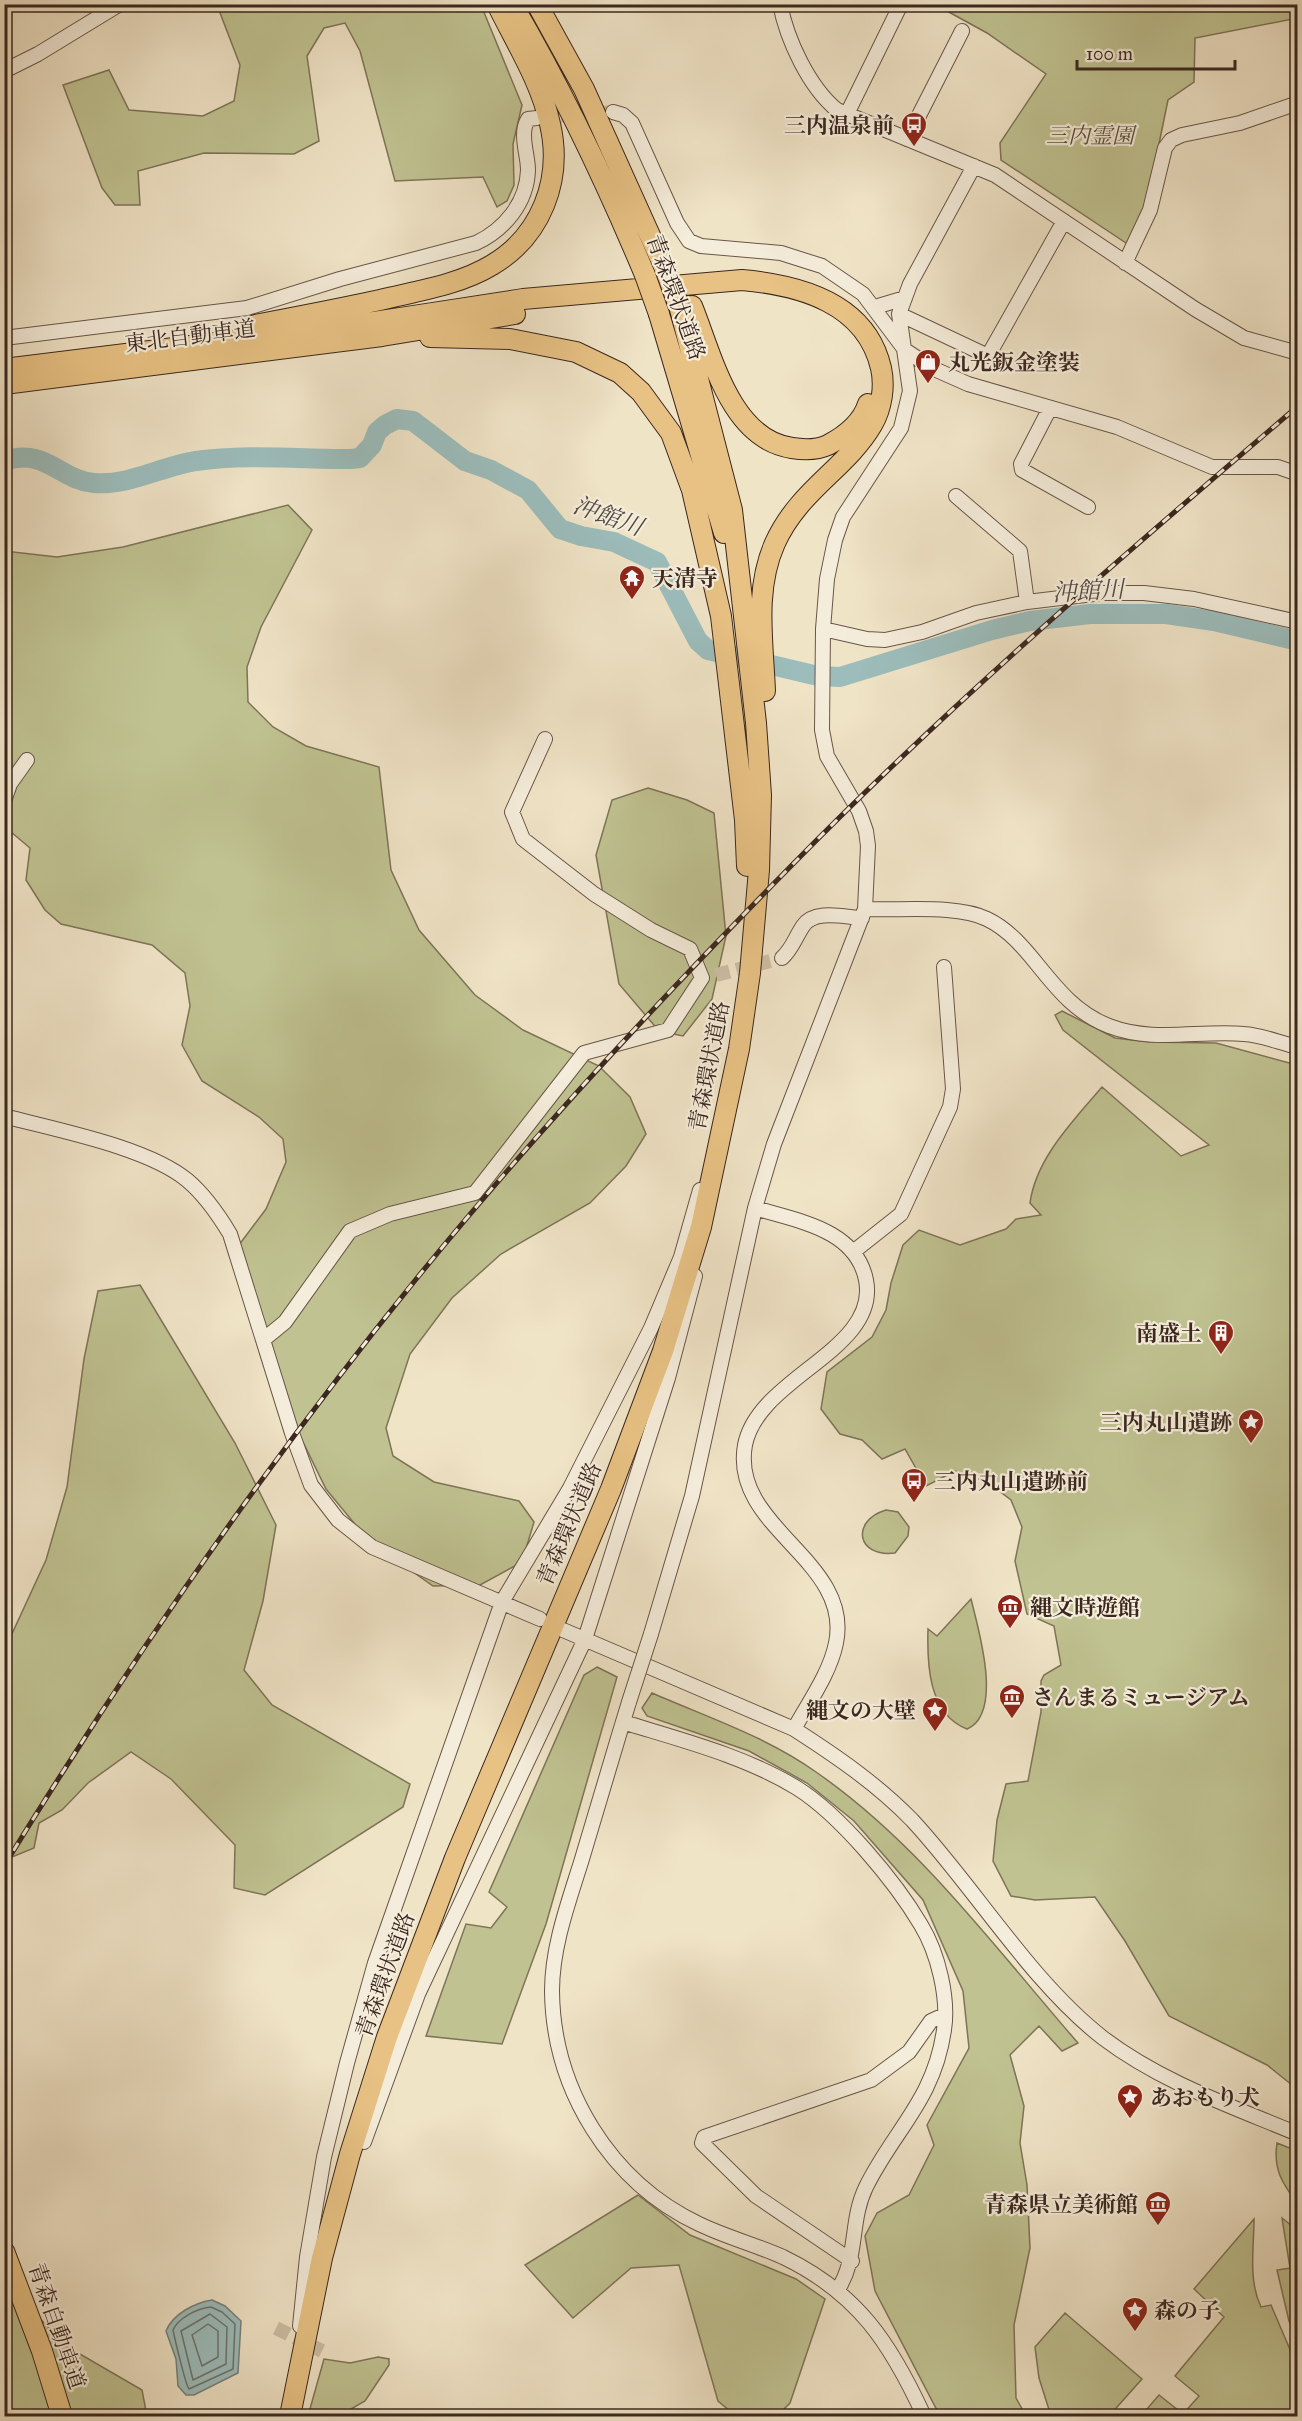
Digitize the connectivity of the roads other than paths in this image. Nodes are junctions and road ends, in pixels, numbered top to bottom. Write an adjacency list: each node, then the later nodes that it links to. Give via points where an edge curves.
1 (120, 4): 8 (street)
2 (497, 4): 25 (highway, via 536,81 550,124 554,153 548,198 525,238 492,266 463,279)
3 (512, 4): 34 (highway, 青森環状道路, bridge, via 586,144 645,275)
4 (537, 4): 18 (highway, via 584,89 634,196 660,234)
5 (780, 4): 11 (street, via 791,40 818,89 837,110)
6 (901, 4): 11 (street)
7 (962, 31): 13 (street)
8 (4, 70)
9 (1298, 103): 16 (street, via 1171,141 1165,148 1150,210)
10 (614, 112): 19 (street, via 632,123 689,241 701,246 760,249 802,258 844,279)
11 (847, 114): 13 (street)
12 (537, 118): 22 (street, via 528,119 523,126 528,170 517,208 493,235 476,243 247,308)
13 (907, 139): 14 (street)
14 (974, 166): 15 (street, via 995,175); 17 (street)
15 (1064, 221): 16 (street); 20 (street, via 988,356)
16 (1125, 263): 24 (street, via 1244,338)
17 (905, 298): 19 (street); 20 (street)
18 (686, 307): 21 (highway, via 731,401 763,437 783,447 814,449 841,438 857,424 867,407 872,385 861,344 845,324 824,310 783,294 699,294); 34 (highway, 青森環状道路, via 732,510)
19 (875, 307): 23 (street)
20 (899, 314): 23 (street)
21 (381, 328): 25 (highway, 東北自動車道); 27 (highway, 東北自動車道); 34 (highway, via 523,299 742,280 814,294 850,316 876,351 882,371 880,406 862,440 802,500 775,543); 41 (highway, via 510,339 576,352 620,373 658,413 682,457 721,616 745,820)
22 (4, 338)
23 (905, 350): 28 (street, via 932,368 968,384); 35 (street, via 910,391 901,428 843,517 827,579)
24 (1298, 353)
25 (115, 354): 26 (highway, 東北自動車道)
26 (4, 369)
27 (4, 384)
28 (1050, 408): 29 (street, via 1117,427 1212,467 1278,467); 31 (street, via 1021,464 1022,470)
29 (1298, 474)
30 (956, 496): 32 (street, via 1020,551)
31 (1088, 507)
32 (1027, 602): 33 (street, via 1102,593 1144,593 1236,606); 35 (street, via 885,640)
33 (1298, 622)
34 (753, 626): 41 (highway, 青森環状道路, via 758,672 760,795)
35 (823, 635): 39 (street, via 820,708 827,756 859,811 866,831)
36 (545, 739): 44 (street, via 512,812 523,839 594,894 690,949)
37 (27, 760): 38 (street, via 10,784)
38 (4, 801)
39 (864, 913): 40 (street, via 815,916 804,924); 45 (street, via 948,911 986,918 1015,939 1069,1001 1089,1017 1110,1026 1159,1036 1247,1034); 48 (street, via 774,1144)
40 (782, 958)
41 (751, 964): 46 (highway, 青森環状道路)
42 (944, 967): 50 (street, via 953,1089 950,1107 901,1214)
43 (716, 975): 44 (street)
44 (702, 978): 51 (street, via 668,1030 584,1053 475,1193 390,1214 350,1232 285,1322)
45 (1298, 1047)
46 (732, 1085): 49 (highway, 青森環状道路); 52 (street, via 718,1116 681,1257 651,1328 570,1488)
47 (4, 1116): 51 (street, via 140,1154 186,1179 219,1215 230,1234)
48 (755, 1208): 50 (street, via 825,1230); 56 (street, bridge, via 692,1496)
49 (701, 1227): 55 (street, via 695,1279 668,1378); 63 (highway, 青森環状道路, via 663,1351 634,1428 455,1858 387,2037 339,2193)
50 (853, 1252): 57 (street, via 866,1280 865,1307 860,1318 841,1342 767,1403 749,1430 745,1446 746,1480 754,1498 820,1577 835,1607 836,1642 830,1662)
51 (263, 1340): 52 (street, via 302,1463 311,1485 330,1512 372,1546)
52 (502, 1602): 53 (street); 64 (street, via 375,1963 347,2063 324,2157 307,2257)
53 (540, 1619)
54 (564, 1630): 55 (street)
55 (585, 1639): 57 (street); 63 (street, via 418,1994 361,2150 324,2284)
56 (623, 1722): 58 (street, via 760,1768 798,1789 829,1813 894,1886 922,1926 936,1961); 62 (street, via 556,1947 552,1990 555,2032 565,2070 600,2143 652,2194 699,2224 813,2273)
57 (794, 1729): 59 (street, via 840,1759 911,1820 1055,1992 1102,2037 1155,2072)
58 (944, 2015): 61 (street, via 945,2029 924,2096 866,2188 858,2213); 61 (street, via 931,2021 909,2052 871,2080 704,2138 702,2143 756,2196)
59 (1298, 2134)
60 (4, 2252): 65 (highway, 青森自動車道)
61 (852, 2261): 62 (street)
62 (837, 2291): 67 (street, via 882,2338 902,2367)
63 (303, 2341): 64 (highway, 青森環状道路)
64 (298, 2370): 66 (highway, 青森環状道路)
65 (62, 2416)
66 (290, 2416)
67 (924, 2416)

